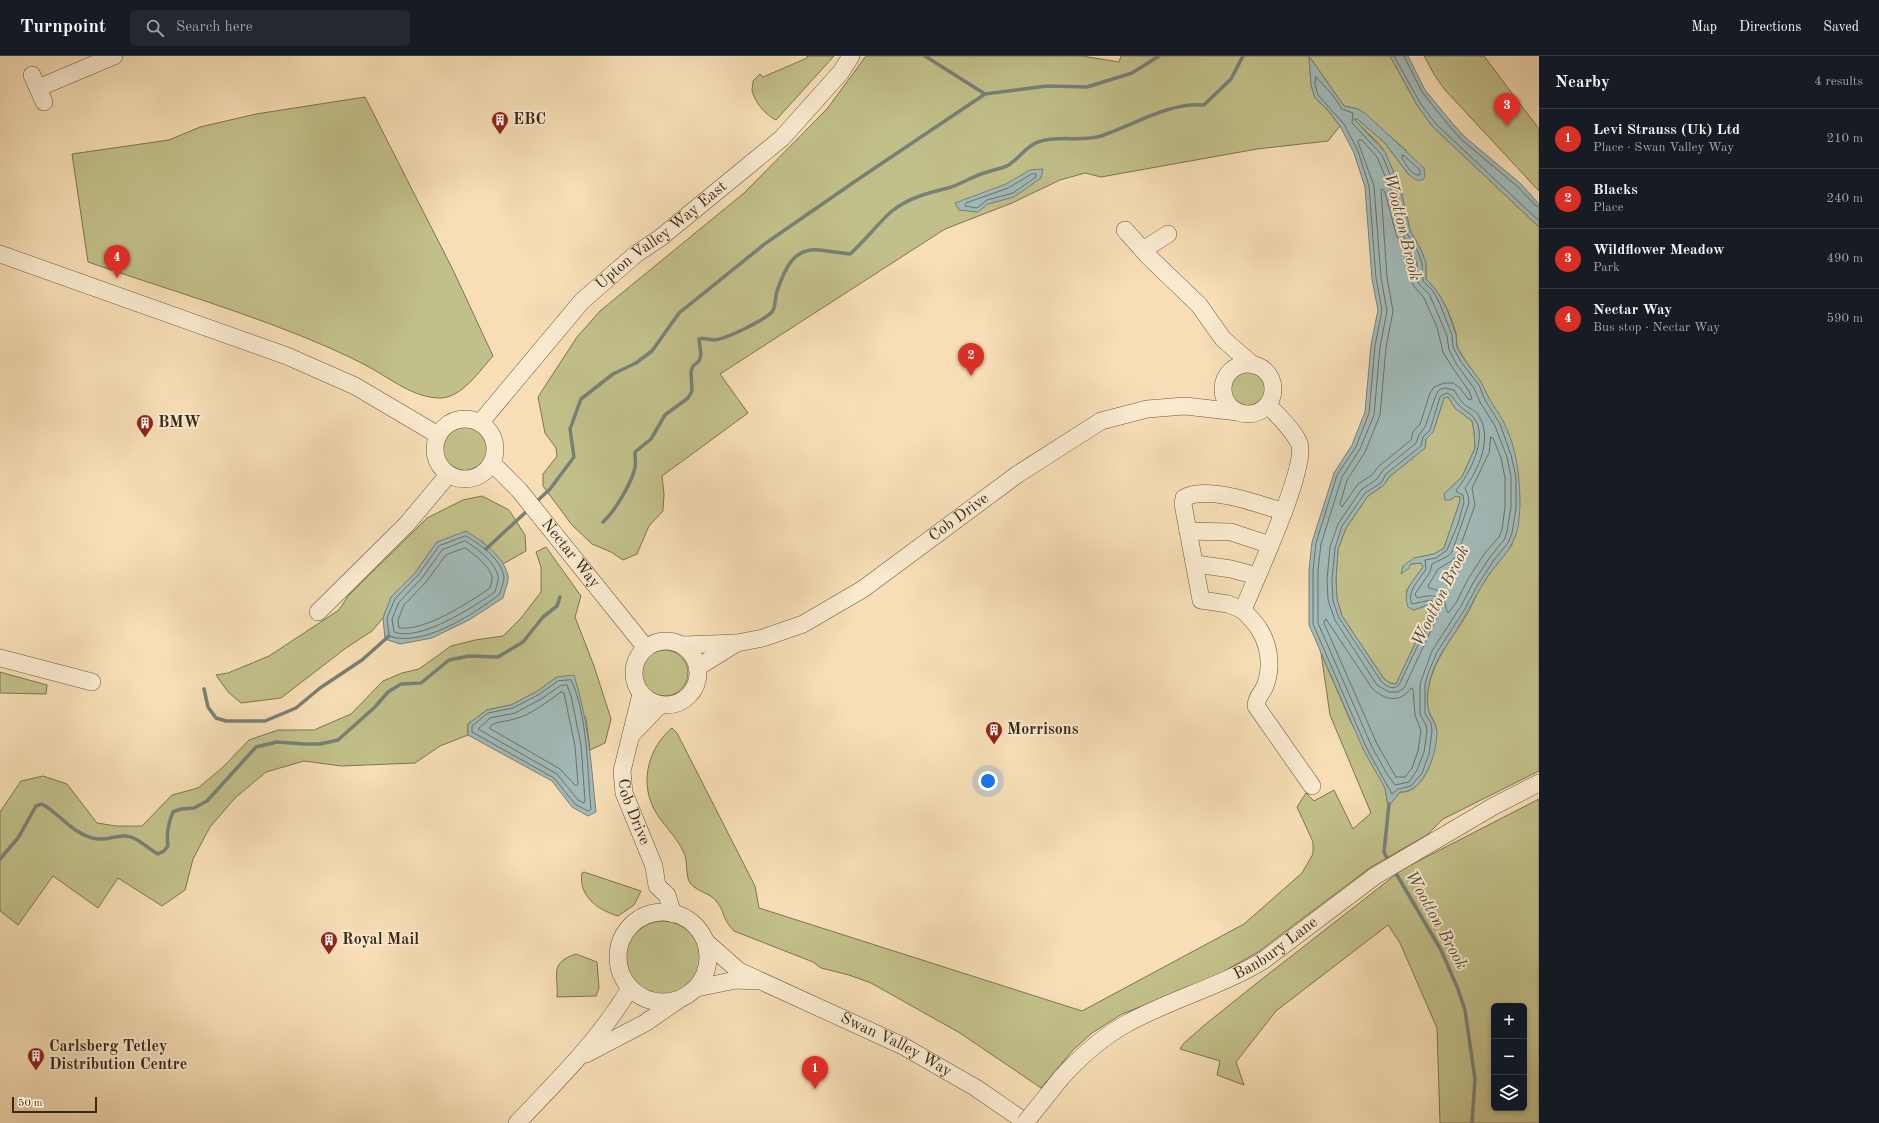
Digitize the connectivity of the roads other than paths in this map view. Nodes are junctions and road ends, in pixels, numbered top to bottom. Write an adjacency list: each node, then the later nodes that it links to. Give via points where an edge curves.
1 (114, 56): 3 (street)
2 (851, 56): 14 (street, Upton Valley Way East, via 841,72 782,138 666,234 636,254 582,301)
3 (38, 88)
4 (1125, 230): 6 (street)
5 (1168, 234): 6 (street)
6 (1143, 250): 8 (street, via 1199,305)
7 (0, 254): 15 (street, via 287,356 355,386)
8 (1223, 339): 9 (street); 10 (street)
9 (1253, 365): 10 (street, via 1241,365); 11 (street, via 1264,370 1272,380 1273,393)
10 (1226, 379): 12 (street, Cob Drive, via 1208,396); 13 (street, via 1224,396)
11 (1268, 405): 13 (street, via 1254,413); 18 (street, via 1299,444 1300,456)
12 (1185, 406): 13 (street, Cob Drive); 25 (street, Cob Drive, via 1147,409 1101,421 1018,474 930,541 843,601 803,624 763,638)
13 (1238, 412)
14 (480, 423): 15 (street, via 459,419 450,422); 16 (street, via 491,434 495,443)
15 (438, 434): 17 (street, via 434,452 439,465)
16 (492, 463): 17 (street, via 486,471 467,480); 27 (street, Nectar Way, via 519,490)
17 (448, 475): 24 (street, via 406,524)
18 (1284, 512): 19 (street, via 1227,496 1188,495 1184,498 1183,504); 20 (street)
19 (1188, 531): 20 (street, via 1231,532); 21 (street)
20 (1270, 546): 22 (street)
21 (1196, 564): 22 (street); 23 (street, via 1201,600 1228,604)
22 (1257, 576): 23 (street)
23 (1243, 610): 35 (street, via 1260,629 1267,646 1270,667 1265,687 1256,699 1256,706)
24 (318, 612)
25 (737, 643): 26 (street, Cob Drive); 29 (street, Cob Drive)
26 (683, 645): 27 (street, via 664,641); 29 (street, via 690,651)
27 (646, 648): 31 (street, via 639,655 634,670 636,685)
28 (0, 658): 30 (street)
29 (698, 667): 32 (street, via 694,689 687,697 679,703)
30 (92, 682)
31 (641, 694): 32 (street); 33 (street, Cob Drive)
32 (660, 705): 33 (street, Cob Drive)
33 (630, 737): 36 (street, Cob Drive, via 622,771 624,792 654,866)
34 (1539, 784): 46 (street, Banbury Lane, bridge, via 1494,806 1376,876 1264,960 1226,981 1126,1024 1090,1050 1061,1078)
35 (1312, 786)
36 (657, 886): 37 (street, Cob Drive, via 652,896); 38 (street, Cob Drive, via 667,895)
37 (650, 914): 38 (street); 41 (street, via 630,926 622,939 618,954 619,969)
38 (673, 914): 39 (street, via 692,923)
39 (705, 941): 40 (street, Swan Valley Way, via 738,971); 42 (street, via 708,966)
40 (758, 982): 42 (street, Swan Valley Way, via 736,980); 46 (street, Swan Valley Way, via 903,1046 976,1088)
41 (630, 988): 43 (street, via 640,996 653,1001 666,1003); 44 (street, via 612,1016)
42 (697, 988): 43 (street)
43 (679, 1000): 44 (street, via 645,1023)
44 (580, 1056): 45 (street)
45 (517, 1123)
46 (1026, 1123)

